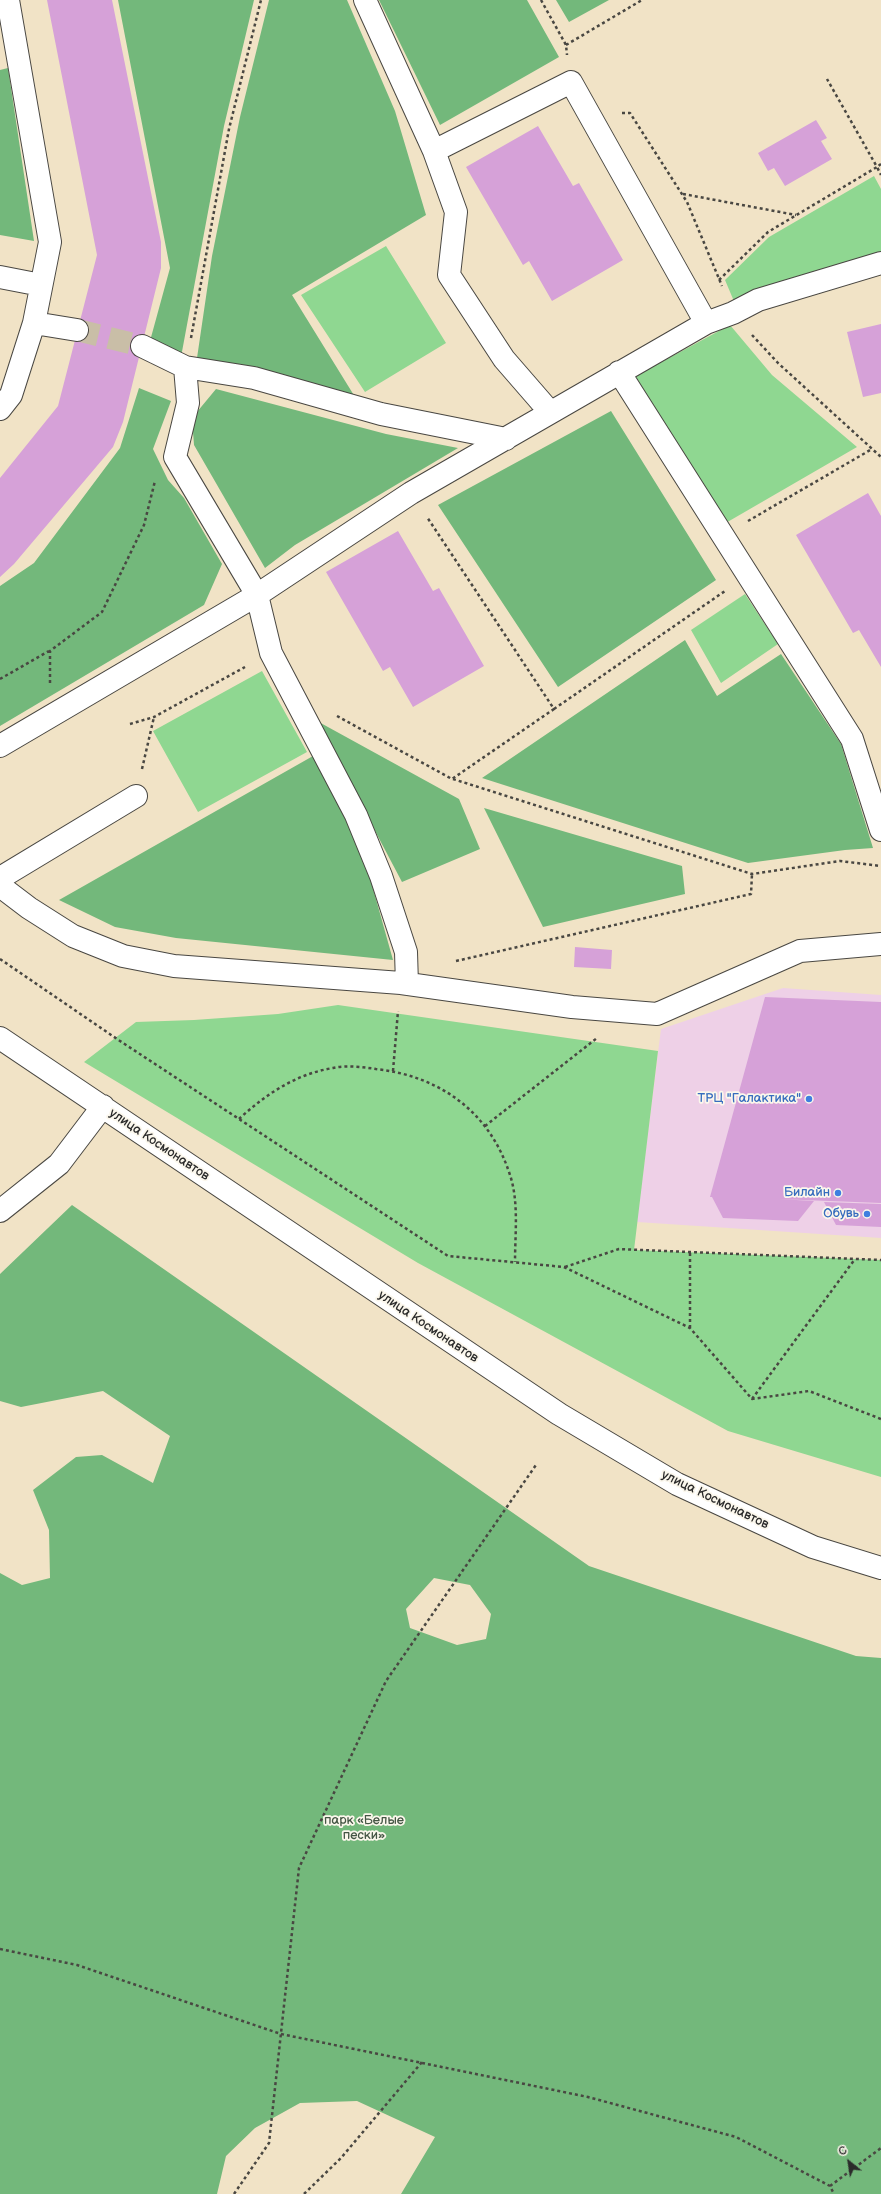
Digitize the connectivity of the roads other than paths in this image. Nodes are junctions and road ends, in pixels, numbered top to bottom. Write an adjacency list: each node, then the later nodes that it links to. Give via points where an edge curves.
1 (8, 0): 3 (street)
2 (365, 0): 4 (street)
3 (8, 56): 7 (street, via 50,242)
4 (434, 151): 9 (street, via 571,82); 15 (street, via 456,212 448,275 504,359)
5 (881, 264): 9 (street, via 758,300)
6 (0, 277): 7 (street)
7 (41, 285): 8 (street)
8 (34, 323): 10 (street); 14 (street, via 11,395)
9 (706, 323): 13 (street)
10 (77, 330)
11 (142, 346): 12 (street)
12 (185, 367): 16 (street, via 254,378 381,414); 17 (street, via 188,404 174,457)
13 (619, 372): 15 (street); 20 (street, via 852,739)
14 (0, 409)
15 (550, 412): 16 (street)
16 (506, 439): 17 (street, via 412,493)
17 (257, 595): 18 (street); 24 (street, via 270,653 356,815 381,876 406,952)
18 (0, 746)
19 (136, 796): 21 (street)
20 (881, 830)
21 (0, 878)
22 (0, 886): 24 (street, via 74,936 123,956 174,966)
23 (881, 944): 24 (street, via 800,951 658,1014 572,1007)
24 (407, 984)
25 (0, 1038): 26 (street, улица Космонавтов)
26 (102, 1106): 27 (street, via 59,1164); 28 (street, улица Космонавтов, via 559,1414 677,1484 812,1547)
27 (0, 1211)
28 (881, 1568)

